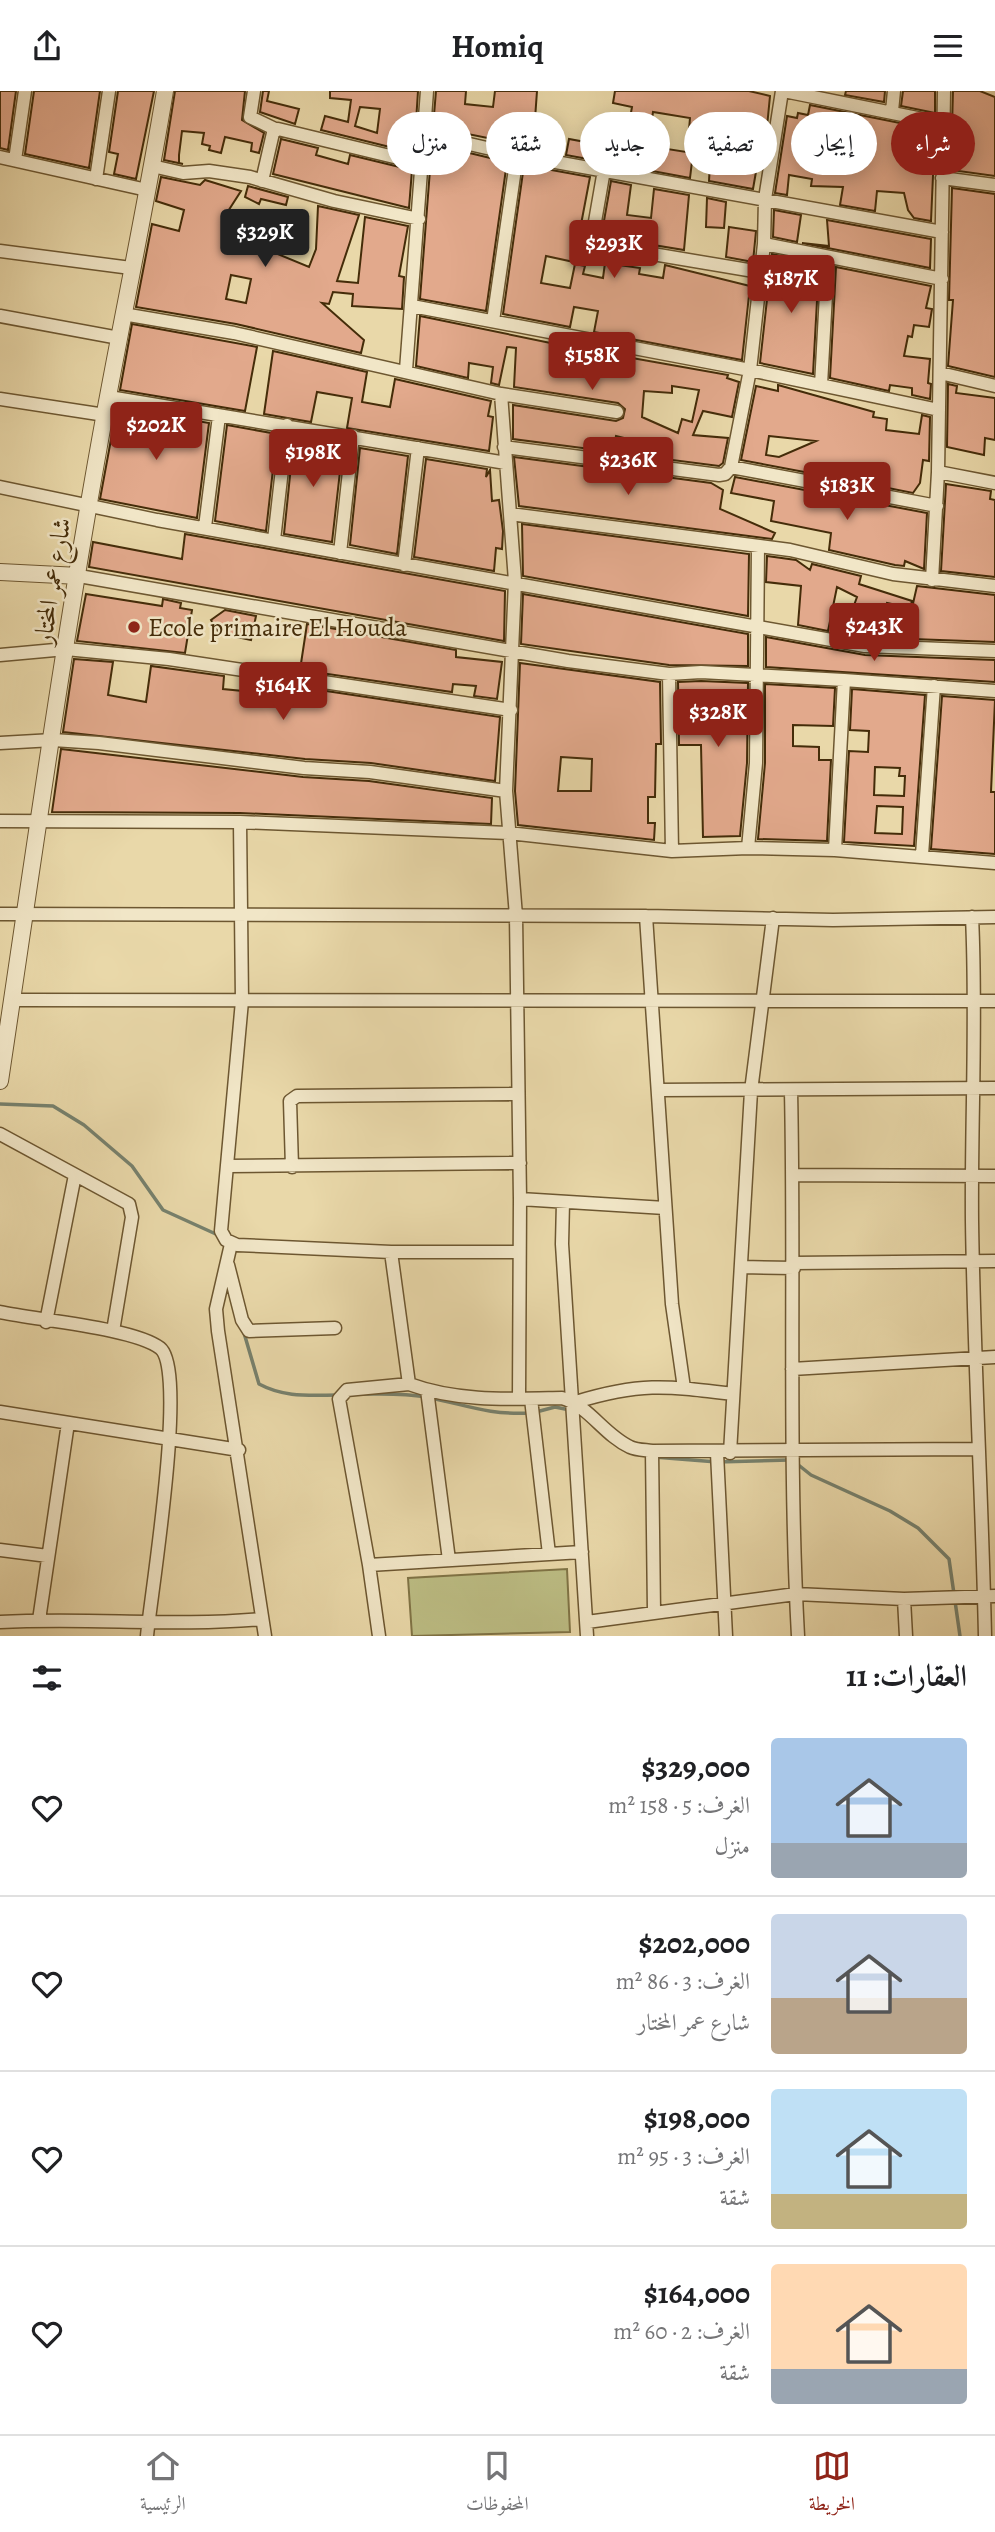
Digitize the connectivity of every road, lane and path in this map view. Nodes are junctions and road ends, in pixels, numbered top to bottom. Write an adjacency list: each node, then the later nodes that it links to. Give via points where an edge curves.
1 (25, 91): 17 (street)
2 (109, 91): 25 (street)
3 (165, 91): 18 (street, شارع عمر المختار)
4 (254, 91): 14 (street, via 250,117)
5 (428, 91): 11 (street)
6 (783, 91): 9 (street); 29 (street)
7 (894, 91): 10 (street)
8 (944, 91): 13 (street)
9 (801, 93): 10 (street)
10 (892, 111): 12 (street)
11 (427, 112)
12 (896, 112)
13 (943, 112)
14 (275, 129): 15 (street); 26 (street)
15 (387, 155)
16 (0, 157): 17 (street)
17 (15, 160): 25 (street)
18 (152, 166): 26 (street); 28 (street, شارع عمر المختار)
19 (422, 175): 30 (street)
20 (514, 175): 41 (street)
21 (603, 175): 36 (street, via 593,233 599,245)
22 (632, 175): 29 (street)
23 (942, 175): 24 (street)
24 (942, 178): 27 (street); 31 (street)
25 (96, 179): 28 (street)
26 (262, 180): 30 (street)
27 (995, 185)
28 (147, 190): 35 (street, شارع عمر المختار)
29 (765, 199): 31 (street); 32 (street)
30 (419, 219): 38 (street)
31 (942, 232): 37 (street)
32 (764, 244): 34 (street); 36 (street)
33 (0, 251): 35 (street)
34 (828, 258): 37 (street); 46 (street)
35 (131, 268): 39 (street, شارع عمر المختار)
36 (760, 272): 44 (street)
37 (942, 279): 45 (street)
38 (412, 306): 41 (street); 43 (street)
39 (123, 314): 42 (street, شارع عمر المختار); 43 (street)
40 (0, 316): 42 (street)
41 (494, 321): 44 (street)
42 (118, 338): 49 (street, شارع عمر المختار)
43 (405, 370): 48 (street)
44 (750, 370): 46 (street); 60 (street)
45 (940, 373): 47 (street); 51 (street)
46 (821, 385): 51 (street)
47 (995, 386)
48 (501, 394): 52 (street); 57 (street)
49 (109, 397): 53 (street, شارع عمر المختار); 54 (street)
50 (0, 400): 53 (street)
51 (939, 411): 61 (street)
52 (617, 412)
53 (105, 415): 64 (street, شارع عمر المختار)
54 (219, 416): 55 (street); 67 (street)
55 (287, 425): 56 (street); 68 (street)
56 (353, 436): 58 (street); 70 (street)
57 (504, 447): 59 (street); 60 (street, via 719,475)
58 (418, 448): 59 (street); 71 (street)
59 (506, 463): 66 (street)
60 (731, 467): 65 (street)
61 (938, 472): 62 (street); 65 (street)
62 (995, 483)
63 (0, 487): 64 (street)
64 (89, 506): 67 (street); 73 (street, شارع عمر المختار)
65 (937, 506): 74 (street)
66 (510, 514): 69 (street); 75 (street)
67 (205, 527): 68 (street)
68 (274, 540): 70 (street)
69 (758, 545): 74 (street); 77 (street)
70 (340, 553): 71 (street)
71 (404, 565): 75 (street)
72 (0, 572): 73 (street)
73 (79, 576): 78 (street, شارع عمر المختار); 79 (street)
74 (932, 580): 76 (street)
75 (515, 581): 77 (street); 79 (street)
76 (995, 586)
77 (755, 625): 80 (street, via 865,646); 83 (street)
78 (66, 649): 81 (street); 87 (street, via 169,659); 88 (street, شارع عمر المختار)
79 (514, 651): 82 (street); 87 (street)
80 (995, 651)
81 (0, 655)
82 (669, 674): 83 (street); 97 (street)
83 (758, 677): 84 (street); 95 (street)
84 (844, 680): 85 (street); 96 (street)
85 (934, 686): 86 (street); 98 (street)
86 (995, 691)
87 (511, 710): 90 (street)
88 (53, 740): 89 (street); 90 (street, via 370,772); 91 (street, شارع عمر المختار)
89 (0, 743)
90 (506, 791): 94 (street)
91 (37, 819): 92 (street); 93 (street); 101 (street, شارع عمر المختار)
92 (0, 821)
93 (240, 822): 94 (street); 102 (street)
94 (508, 833): 97 (street); 103 (street)
95 (748, 848): 96 (street); 97 (street)
96 (835, 850): 98 (street)
97 (672, 851)
98 (922, 855): 99 (street)
99 (995, 863)
100 (0, 914): 101 (street)
101 (25, 914): 102 (street); 108 (street, شارع عمر المختار)
102 (242, 916): 103 (street); 109 (street)
103 (516, 916): 104 (street); 112 (street)
104 (646, 916): 107 (street); 113 (street)
105 (972, 917): 106 (street); 107 (street); 110 (street)
106 (995, 917)
107 (773, 918): 114 (street)
108 (12, 1000): 109 (street); 115 (street, شارع عمر المختار)
109 (242, 1001): 112 (street); 125 (street)
110 (976, 1001): 111 (street); 114 (street); 117 (street)
111 (995, 1001)
112 (515, 1002): 113 (street); 122 (street)
113 (652, 1003): 114 (street); 119 (street)
114 (762, 1003): 120 (street)
115 (4, 1025): 116 (street, شارع عمر المختار)
116 (0, 1081)
117 (973, 1089): 118 (street); 121 (street); 129 (street)
118 (995, 1089)
119 (659, 1090): 120 (street); 133 (street)
120 (751, 1091): 121 (street); 141 (street)
121 (791, 1091): 128 (street)
122 (519, 1094): 124 (street); 126 (street, via 297,1095 290,1101)
123 (0, 1135): 127 (street)
124 (520, 1163): 126 (street); 131 (street)
125 (229, 1166): 126 (street); 134 (street, via 222,1231)
126 (292, 1167)
127 (75, 1175): 143 (street); 145 (street, via 125,1200 131,1209)
128 (793, 1175): 129 (street); 140 (street)
129 (972, 1176): 130 (street); 138 (street)
130 (995, 1176)
131 (520, 1199): 132 (street); 136 (street)
132 (564, 1202): 133 (street); 154 (street, via 562,1244)
133 (665, 1208): 150 (street)
134 (231, 1244): 135 (street); 139 (street)
135 (391, 1252): 136 (street); 149 (street)
136 (517, 1252): 153 (street)
137 (995, 1261): 138 (street)
138 (973, 1262): 140 (street); 147 (street)
139 (228, 1264): 144 (street, via 249,1331); 160 (street, via 216,1308)
140 (794, 1265): 141 (street); 148 (street)
141 (742, 1268): 152 (street)
142 (0, 1312): 143 (street)
143 (47, 1322): 145 (street)
144 (335, 1328)
145 (113, 1331): 157 (street, via 153,1344 164,1353 172,1389)
146 (995, 1357): 147 (street)
147 (974, 1358): 148 (street); 159 (street)
148 (792, 1369): 158 (street)
149 (409, 1384): 151 (street); 168 (street, via 347,1390 339,1399)
150 (684, 1388): 152 (street); 154 (street, via 620,1388)
151 (427, 1391): 153 (street, via 468,1398); 167 (street)
152 (733, 1394): 162 (street)
153 (525, 1398): 154 (street); 165 (street)
154 (574, 1402): 161 (street, via 630,1447); 164 (street)
155 (0, 1412): 156 (street)
156 (68, 1423): 157 (street); 166 (street)
157 (170, 1441): 160 (street); 177 (street)
158 (791, 1449): 159 (street); 162 (street); 169 (street)
159 (976, 1449): 170 (street)
160 (239, 1450): 174 (street)
161 (652, 1451): 162 (street); 173 (street)
162 (723, 1453): 172 (street)
163 (0, 1550): 166 (street)
164 (582, 1552): 165 (street); 178 (street)
165 (549, 1554): 167 (street)
166 (48, 1556): 175 (street)
167 (449, 1560): 168 (street)
168 (369, 1565): 181 (street)
169 (796, 1594): 171 (street); 172 (street); 184 (street)
170 (989, 1596): 171 (street); 186 (street)
171 (904, 1598): 185 (street)
172 (723, 1604): 173 (street); 183 (street)
173 (654, 1611): 178 (street)
174 (262, 1619): 177 (street); 180 (street)
175 (38, 1620): 176 (street); 177 (street)
176 (0, 1622)
177 (148, 1622): 179 (street)
178 (587, 1622): 182 (street)
179 (147, 1636)
180 (264, 1636)
181 (379, 1636)
182 (587, 1636)
183 (726, 1636)
184 (798, 1636)
185 (906, 1636)
186 (985, 1636)

